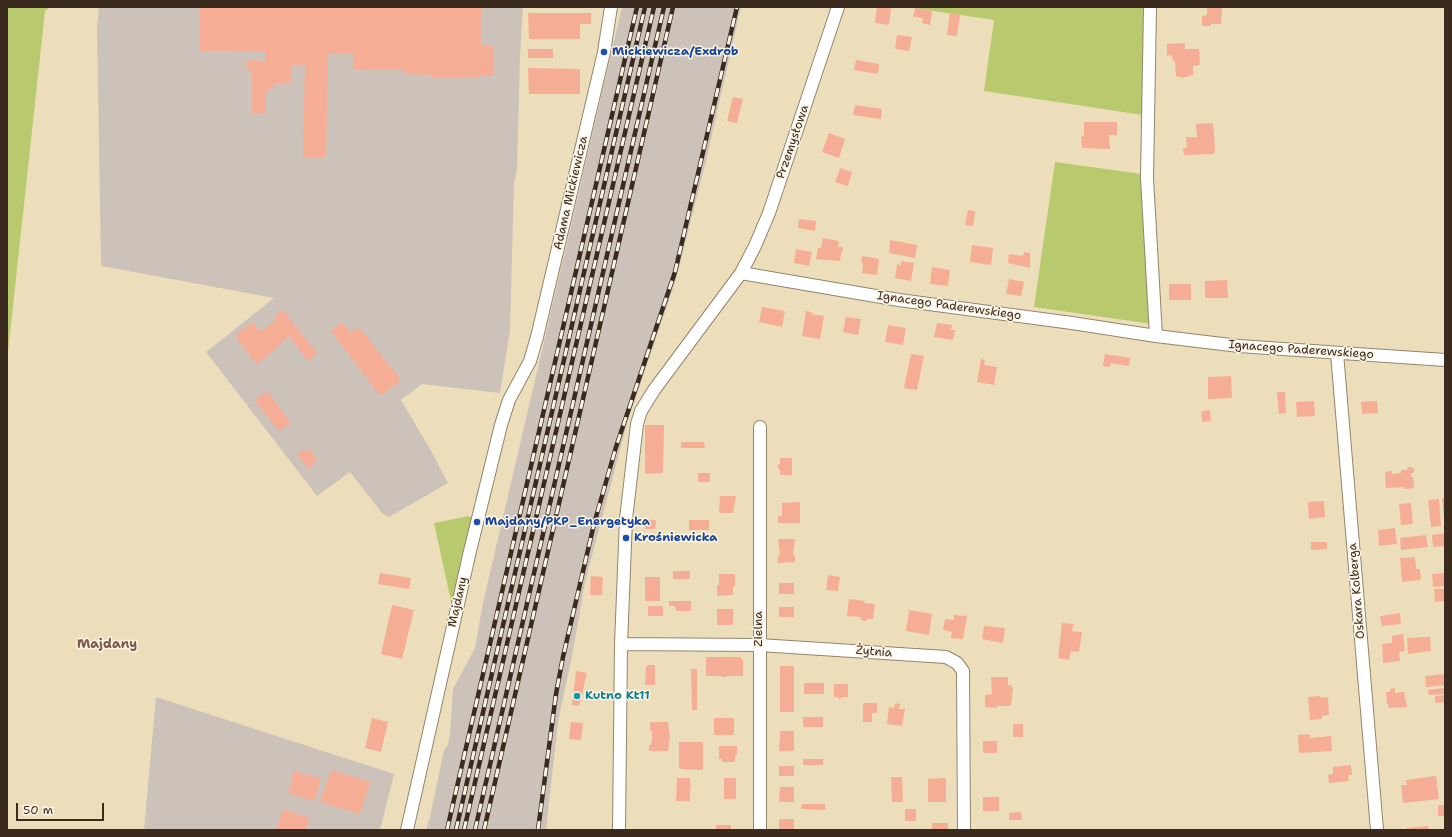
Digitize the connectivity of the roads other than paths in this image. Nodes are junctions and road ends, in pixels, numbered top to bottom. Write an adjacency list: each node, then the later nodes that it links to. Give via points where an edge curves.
1 (611, 7): 8 (street, Adama Mickiewicza, via 604,52 537,337)
2 (838, 7): 4 (street, Przemysłowa, via 769,214)
3 (1150, 7): 5 (street, via 1147,178)
4 (741, 273): 5 (street, Ignacego Paderewskiego, via 898,300 1072,322); 10 (street, via 641,411 637,424 626,519)
5 (1156, 336): 6 (street, Ignacego Paderewskiego, via 1239,346)
6 (1338, 353): 7 (street, Ignacego Paderewskiego); 16 (street, Oskara Kolberga)
7 (1445, 360)
8 (522, 377): 12 (street, Majdany, via 509,400 499,432)
9 (760, 427): 11 (street, Zielna)
10 (621, 644): 11 (street, Żytnia); 13 (street)
11 (759, 644): 14 (street, Zielna); 15 (street, Żytnia, via 946,657 958,663 963,671)
12 (407, 830)
13 (619, 830)
14 (760, 830)
15 (964, 830)
16 (1377, 830)

